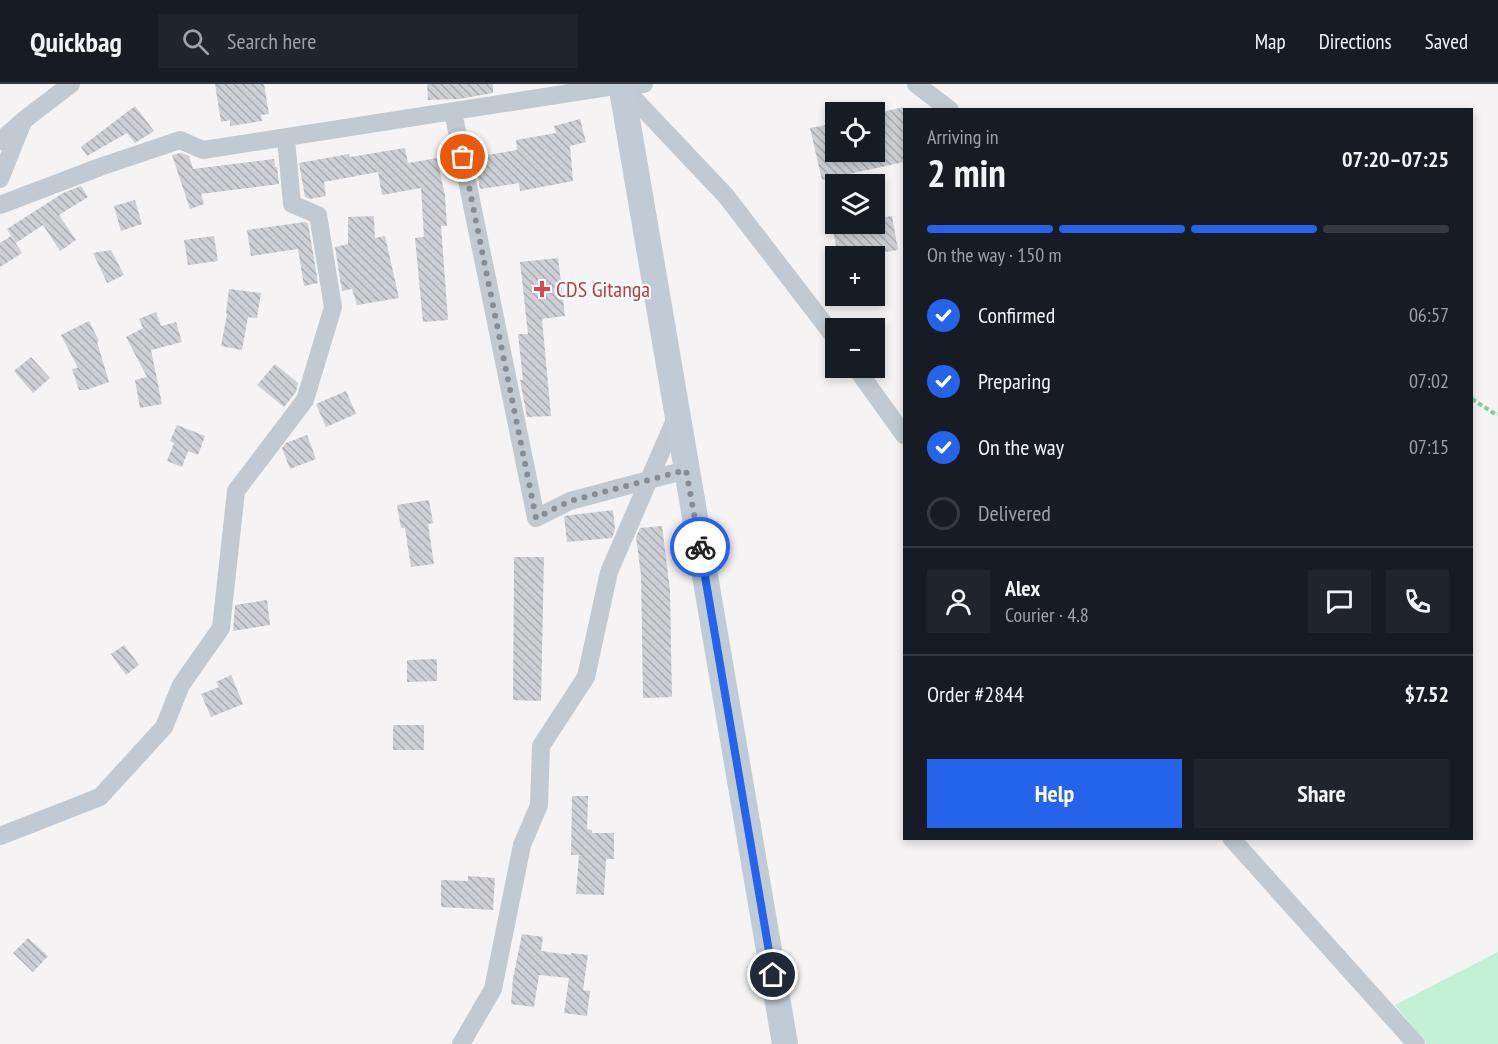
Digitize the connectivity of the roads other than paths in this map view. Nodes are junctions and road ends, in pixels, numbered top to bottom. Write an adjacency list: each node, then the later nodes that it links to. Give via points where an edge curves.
1 (71, 84): 6 (street)
2 (626, 84): 5 (street); 11 (street, via 726,196); 13 (main road)
3 (916, 84): 4 (street)
4 (947, 108)
5 (453, 112): 7 (street); 16 (street, via 536,518 570,501)
6 (24, 120): 8 (street); 9 (street)
7 (286, 139): 10 (street, via 202,150 180,140); 17 (street, via 292,204 318,215 333,308 305,400 236,491 221,628 181,685 164,727 100,797)
8 (0, 141)
9 (0, 179)
10 (0, 205)
11 (825, 325)
12 (863, 378): 14 (street)
13 (677, 415): 15 (main road); 16 (street)
14 (903, 434)
15 (686, 470): 16 (street); 20 (main road)
16 (649, 479): 19 (street, via 609,572 586,677 541,746 538,805 522,845 493,989)
17 (0, 836)
18 (1233, 840): 21 (street)
19 (461, 1044)
20 (785, 1044)
21 (1416, 1044)

